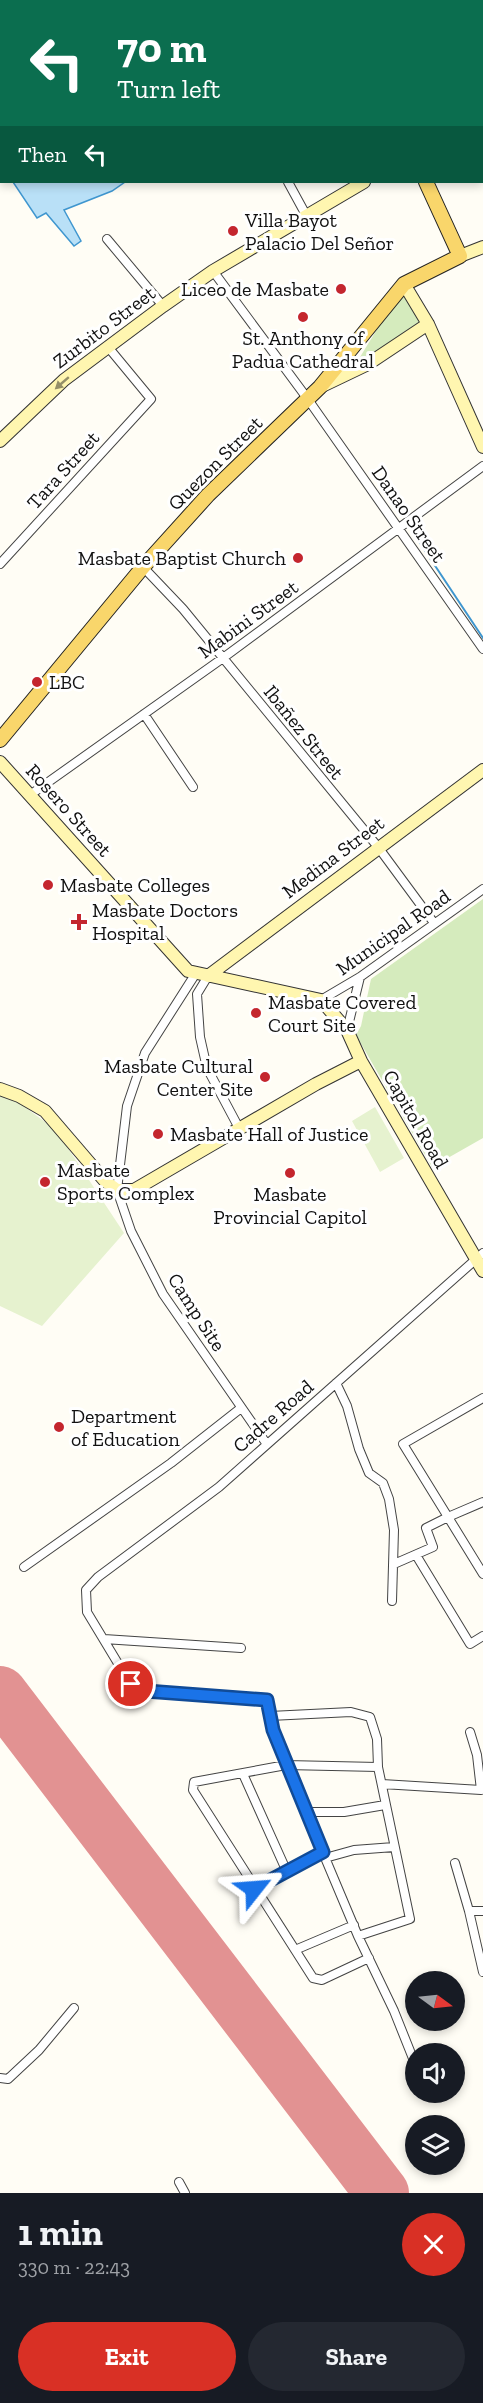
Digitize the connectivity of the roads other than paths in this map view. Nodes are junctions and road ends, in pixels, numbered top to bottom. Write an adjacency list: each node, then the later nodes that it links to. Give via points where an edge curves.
1 (289, 183): 4 (street)
2 (362, 183): 4 (street, Zurbito Street)
3 (426, 183): 7 (main road)
4 (306, 214): 8 (street, Zurbito Street)
5 (107, 239): 10 (street)
6 (483, 247): 7 (street, Quezon Street)
7 (460, 256): 9 (main road, Quezon Street)
8 (213, 271): 10 (street, Zurbito Street); 14 (street, Danao Street)
9 (404, 285): 11 (street); 13 (main road, Quezon Street)
10 (163, 306): 12 (street, Zurbito Street)
11 (428, 324): 13 (street, via 368,364); 16 (street)
12 (108, 347): 15 (street, Zurbito Street, one-way to 15, via 64,380); 19 (street, Tara Street, via 150,399)
13 (320, 387): 14 (main road, Quezon Street)
14 (307, 398): 18 (street, Danao Street); 20 (main road, Quezon Street, via 208,495)
15 (0, 440)
16 (483, 447)
17 (483, 466): 18 (street, Mabini Street)
18 (399, 528): 21 (street, Danao Street); 22 (street, Mabini Street)
19 (0, 564)
20 (143, 567): 22 (street, Ibañez Street); 24 (main road, Quezon Street)
21 (483, 649)
22 (223, 658): 23 (street, Mabini Street); 29 (street, Ibañez Street)
23 (144, 714): 27 (street); 28 (street, Mabini Street)
24 (0, 740)
25 (0, 762): 28 (street, Rosero Street)
26 (483, 770): 29 (street, Medina Street)
27 (193, 787)
28 (30, 795): 32 (street, Rosero Street, via 178,961 188,971)
29 (378, 847): 31 (street, Ibañez Street); 32 (street, Medina Street)
30 (483, 889): 31 (street, Municipal Road)
31 (434, 923): 33 (street, Municipal Road)
32 (202, 974): 34 (street); 35 (street); 36 (street, Rosero Street)
33 (360, 977): 36 (street, Municipal Road); 37 (street)
34 (186, 986): 35 (street); 41 (street, via 141,1064 127,1106)
35 (197, 994): 40 (street, via 207,1068)
36 (321, 1000): 37 (street, Capitol Road)
37 (347, 1030): 38 (street, Capitol Road)
38 (361, 1061): 40 (street); 42 (street, Capitol Road)
39 (0, 1089): 41 (street, via 45,1111)
40 (240, 1130): 41 (street, via 134,1190)
41 (117, 1190): 46 (street, Camp Site, via 131,1231 163,1294)
42 (479, 1256): 43 (street, Capitol Road); 44 (street, Cadre Road)
43 (483, 1271)
44 (336, 1383): 47 (street, Cadre Road); 51 (street, via 347,1406 358,1449 369,1473 383,1483 388,1498 394,1530)
45 (483, 1398): 49 (street, via 403,1444)
46 (242, 1408): 47 (street, Camp Site); 52 (street)
47 (266, 1443): 56 (street, Cadre Road, via 219,1487 86,1590 87,1612)
48 (483, 1502): 49 (street)
49 (448, 1517): 50 (street, via 426,1528 433,1547); 53 (street)
50 (417, 1555): 51 (street); 55 (street, via 470,1644)
51 (394, 1564): 54 (street)
52 (24, 1568)
53 (483, 1574)
54 (392, 1601)
55 (483, 1635)
56 (104, 1639): 57 (street); 58 (street, via 138,1690 267,1700)
57 (241, 1648)
58 (270, 1716): 60 (street); 61 (street, via 351,1712 370,1717 377,1739)
59 (470, 1732): 64 (street)
60 (286, 1765): 61 (street); 62 (street); 66 (street)
61 (378, 1767): 63 (street)
62 (243, 1774): 70 (street); 71 (street, via 192,1785)
63 (382, 1784): 64 (street); 65 (street)
64 (482, 1790)
65 (385, 1805): 66 (street, via 344,1812); 67 (street)
66 (306, 1812): 68 (street)
67 (394, 1847): 68 (street); 75 (street, via 410,1918)
68 (324, 1855): 70 (street); 74 (street)
69 (455, 1863): 72 (street)
70 (287, 1872): 71 (street)
71 (254, 1889): 76 (street)
72 (469, 1911): 73 (street); 78 (street)
73 (483, 1911)
74 (354, 1925): 75 (street); 76 (street)
75 (358, 1936): 77 (street)
76 (295, 1950): 77 (street, via 317,1981)
77 (369, 1958): 80 (street)
78 (483, 1972)
79 (74, 2008): 81 (street, via 39,2050 8,2079)
80 (407, 2043)
81 (0, 2078)
82 (179, 2182): 83 (street)
83 (185, 2193)

